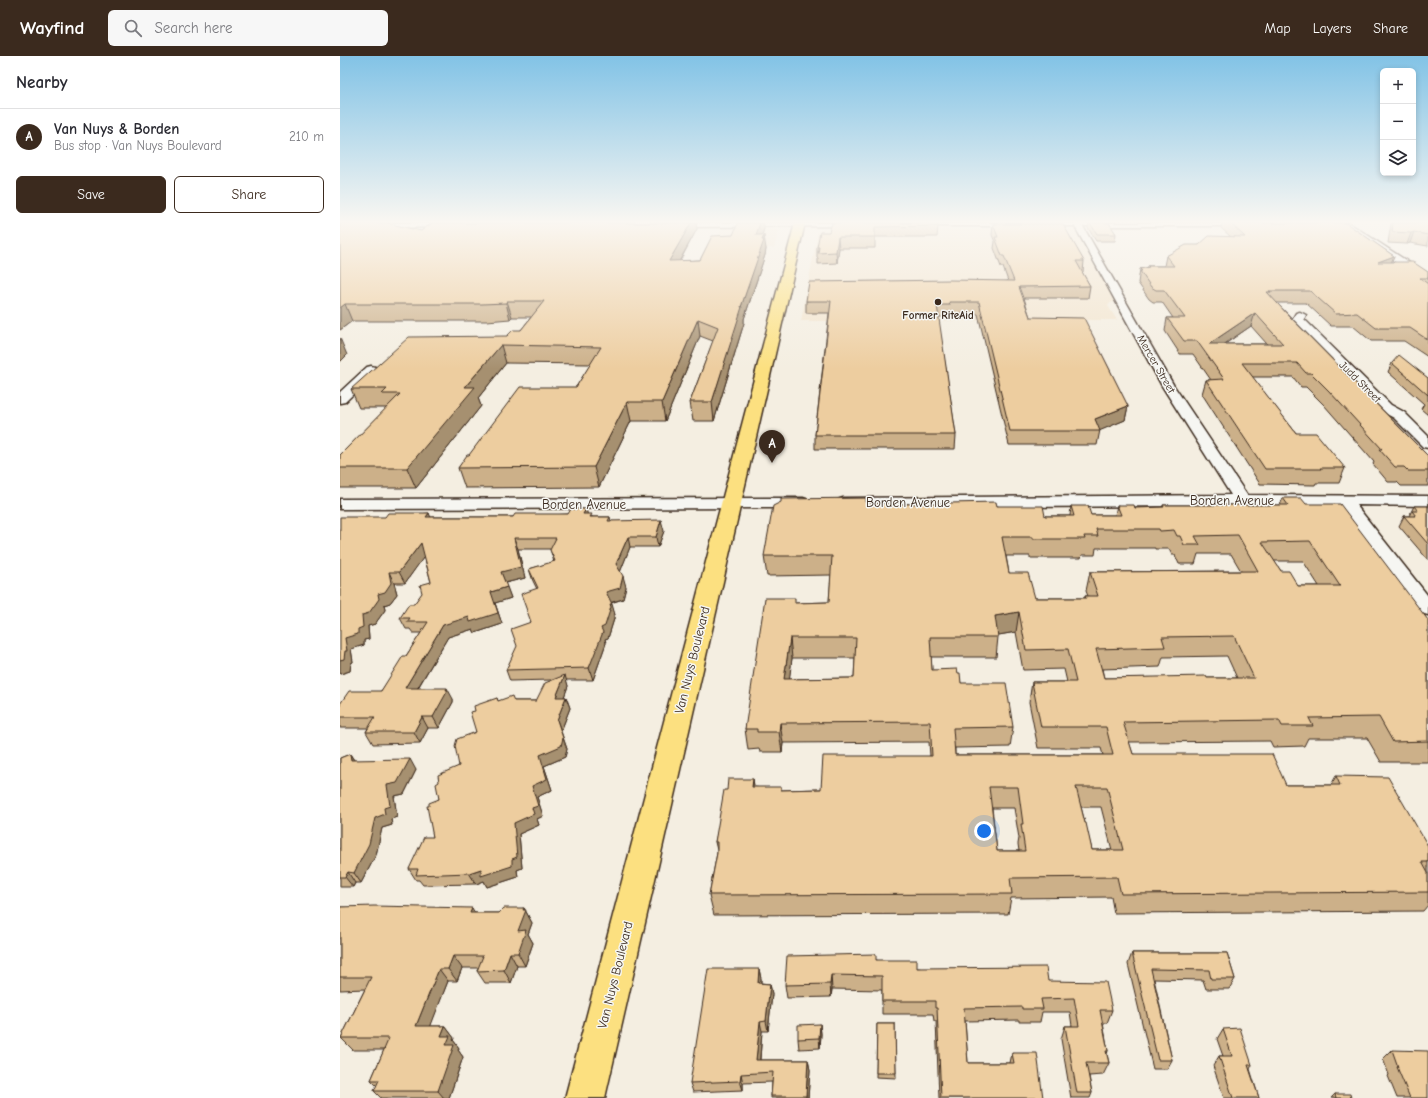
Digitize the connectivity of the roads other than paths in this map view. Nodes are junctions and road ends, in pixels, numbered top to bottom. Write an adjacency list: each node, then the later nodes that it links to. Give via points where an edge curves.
1 (788, 272): 12 (main road, Van Nuys Boulevard)
2 (1105, 272): 9 (street, Mercer Street, via 1168,386)
3 (1415, 272): 4 (street)
4 (1428, 280)
5 (1300, 315): 8 (street, Judd Street, via 1298,320 1386,408 1399,415)
6 (371, 370): 7 (street)
7 (340, 399)
8 (1428, 444)
9 (1242, 500): 10 (street, Borden Avenue); 12 (street, Borden Avenue)
10 (1344, 501): 11 (street, Borden Avenue); 14 (street)
11 (1428, 501)
12 (730, 503): 13 (street, Borden Avenue); 15 (main road, Van Nuys Boulevard)
13 (340, 504)
14 (1428, 609)
15 (585, 1098)

